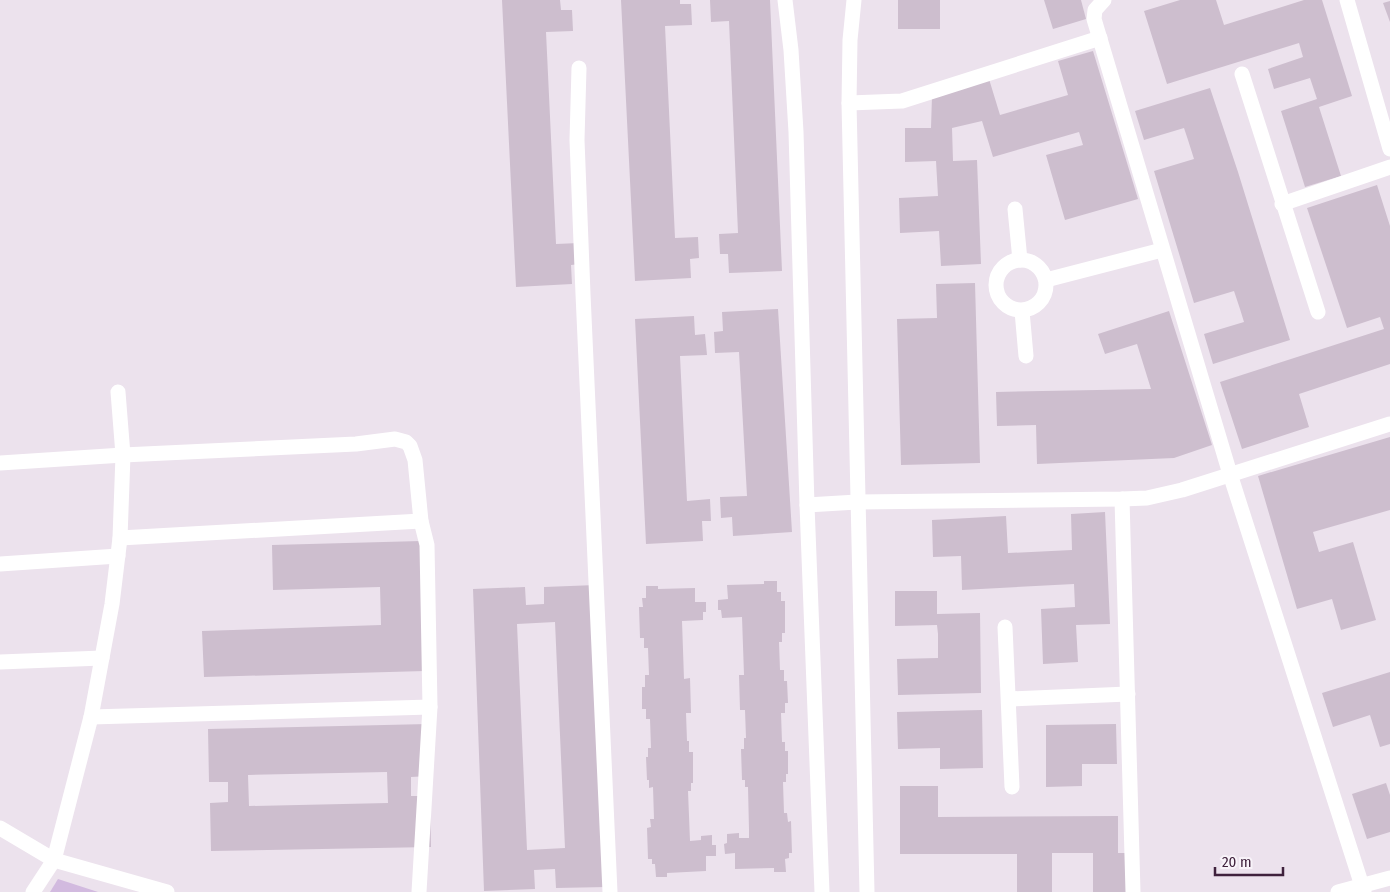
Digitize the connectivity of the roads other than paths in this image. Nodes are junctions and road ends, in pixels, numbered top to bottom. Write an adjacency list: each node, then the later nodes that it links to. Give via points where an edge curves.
1 (785, 0): 26 (street, via 796,132)
2 (854, 0): 8 (street)
3 (1347, 0): 9 (street)
4 (1101, 1): 5 (street, via 1094,19)
5 (1100, 38): 8 (street, via 902,101); 13 (street)
6 (579, 68): 46 (street, via 583,294)
7 (1242, 74): 11 (street)
8 (849, 103): 25 (street)
9 (1390, 149)
10 (1390, 168): 11 (street)
11 (1282, 204): 17 (street)
12 (1015, 209): 14 (street)
13 (1162, 250): 15 (street); 23 (street)
14 (1020, 260): 15 (street, via 1037,265); 16 (street, via 1004,267 996,282 996,291 1006,306)
15 (1046, 280): 16 (street, via 1044,297 1031,309)
16 (1022, 311): 18 (street)
17 (1318, 312)
18 (1026, 356)
19 (118, 392): 21 (street)
20 (1390, 424): 23 (street)
21 (123, 455): 22 (street); 27 (street, via 401,440 410,446 414,460); 28 (street)
22 (0, 463)
23 (1230, 474): 24 (street, via 1182,490); 42 (street)
24 (1122, 500): 25 (street); 34 (street)
25 (857, 502): 26 (street); 48 (street)
26 (807, 505): 47 (street)
27 (421, 521): 28 (street); 36 (street, via 427,552)
28 (120, 538): 29 (street)
29 (118, 556): 30 (street); 32 (street)
30 (0, 564)
31 (1005, 627): 35 (street)
32 (102, 658): 33 (street); 37 (street)
33 (0, 662)
34 (1128, 694): 35 (street); 49 (street)
35 (1009, 699): 38 (street)
36 (430, 707): 37 (street); 45 (street)
37 (91, 717): 40 (street)
38 (1012, 787)
39 (0, 828): 40 (street)
40 (54, 860): 43 (street); 44 (street)
41 (1390, 878): 42 (street)
42 (1363, 889): 50 (street)
43 (33, 892)
44 (167, 892)
45 (419, 892)
46 (610, 892)
47 (822, 892)
48 (867, 892)
49 (1133, 892)
50 (1338, 892)

